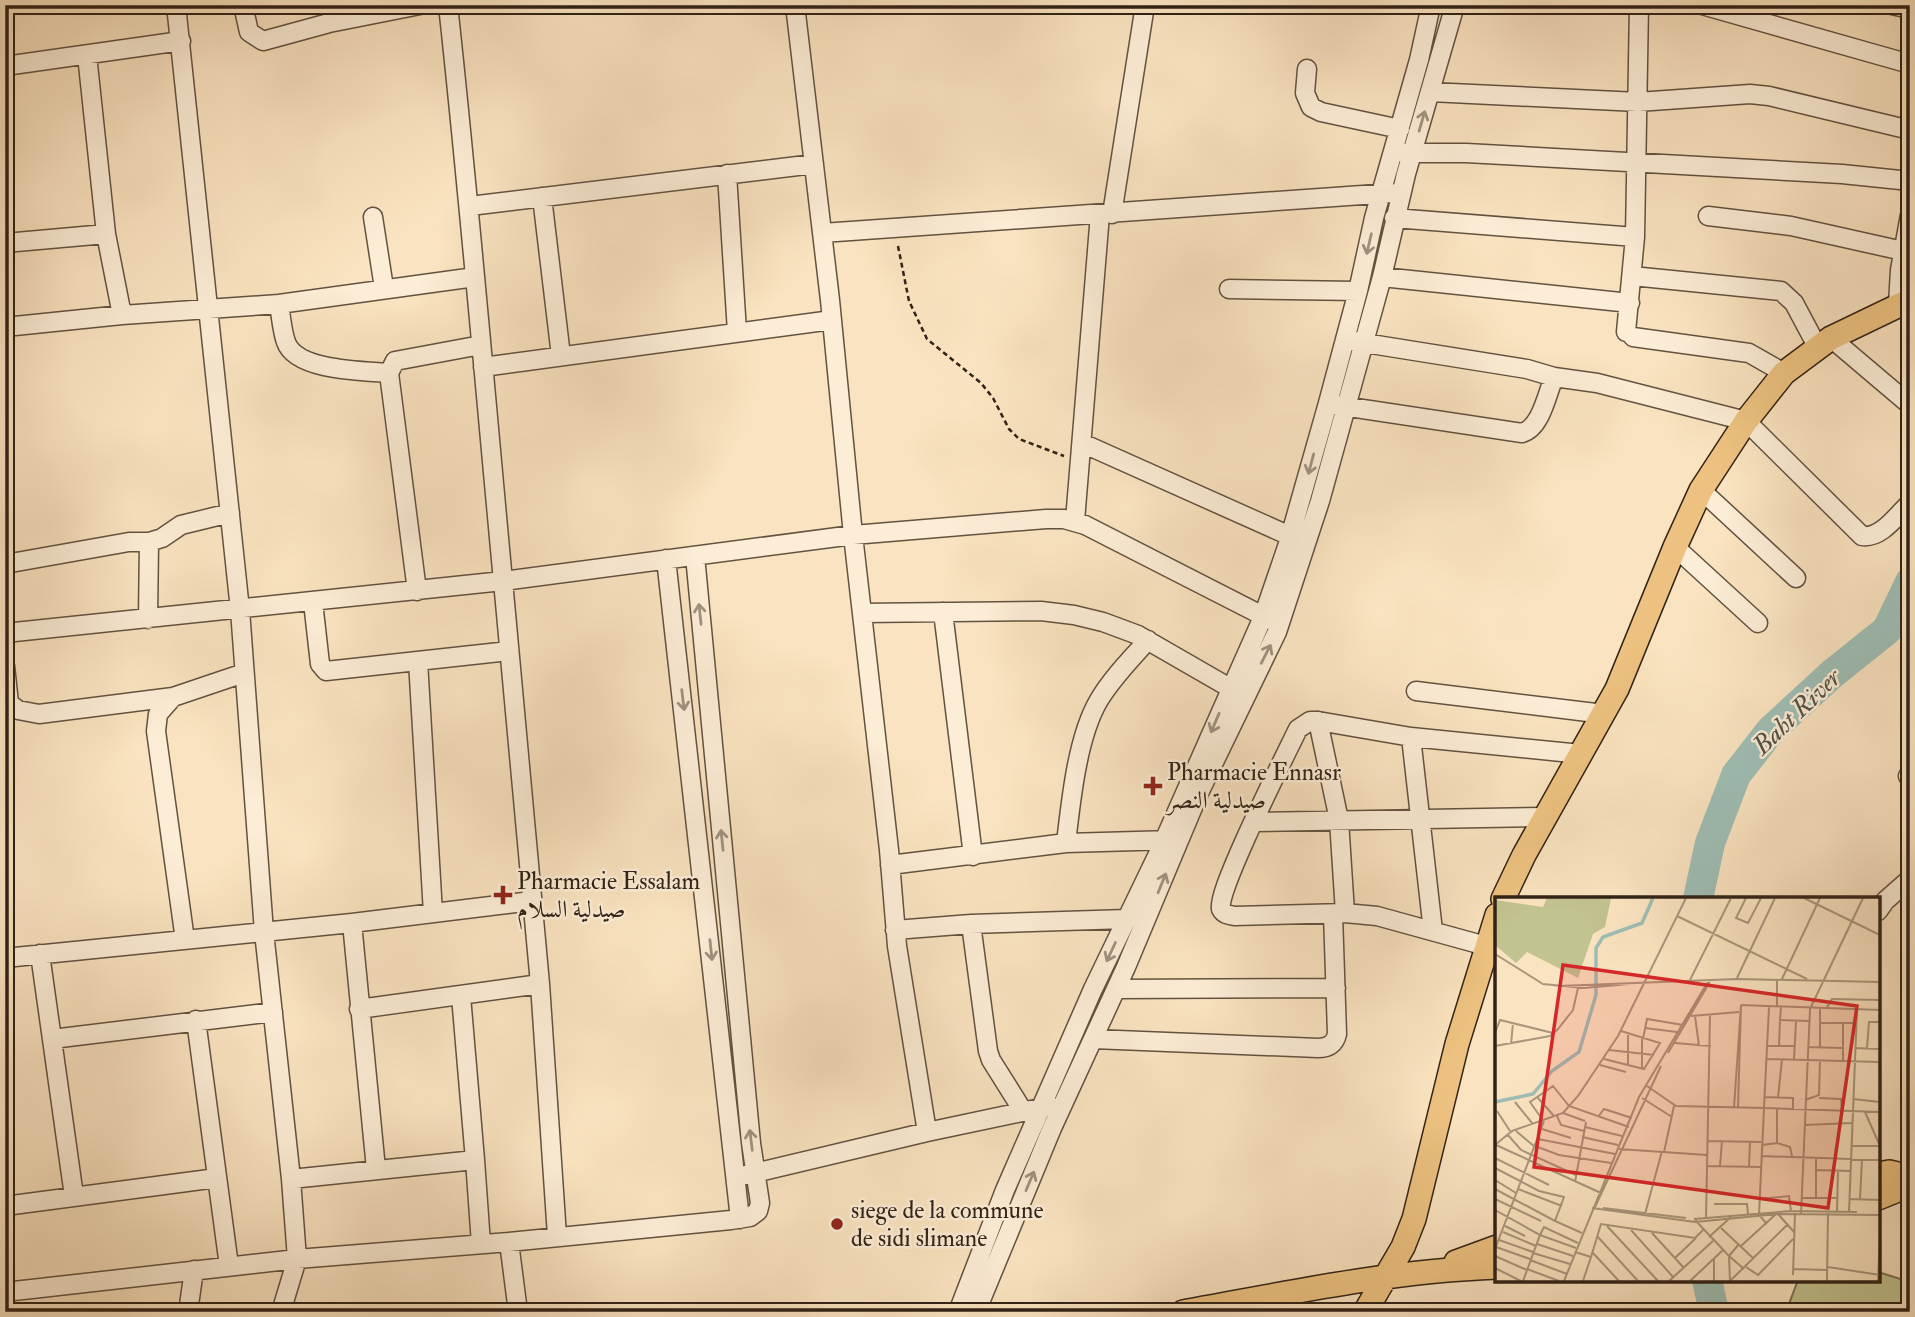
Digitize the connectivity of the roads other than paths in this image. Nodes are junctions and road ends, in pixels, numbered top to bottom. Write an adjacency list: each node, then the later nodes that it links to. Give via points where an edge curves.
1 (176, 5): 13 (street)
2 (243, 5): 3 (street, via 249,32 264,41)
3 (420, 5)
4 (448, 5): 30 (street)
5 (795, 5): 24 (street)
6 (1144, 5): 31 (street)
7 (1431, 5): 20 (street)
8 (1455, 5): 18 (street)
9 (1640, 5): 19 (street)
10 (1702, 5): 15 (street)
11 (1892, 5): 12 (street)
12 (1910, 9)
13 (181, 41): 14 (street); 50 (street)
14 (87, 55): 16 (street); 37 (street)
15 (1910, 64)
16 (5, 66)
17 (1307, 69): 20 (street, via 1306,93 1311,107)
18 (1430, 92): 19 (street); 22 (street, one-way to 18)
19 (1638, 102): 21 (street, via 1750,94); 23 (street)
20 (1400, 128): 22 (street)
21 (1910, 130)
22 (1403, 153): 23 (street); 27 (street); 28 (street)
23 (1636, 163): 26 (street); 38 (street)
24 (814, 164): 25 (street); 36 (street)
25 (727, 174): 29 (street); 54 (street)
26 (1910, 181)
27 (1383, 192): 28 (street); 31 (street); 46 (street, one-way to 46)
28 (1401, 194): 35 (street)
29 (542, 197): 30 (street); 58 (street)
30 (470, 206): 42 (street)
31 (1106, 214): 36 (street); 66 (street)
32 (1910, 215): 40 (street)
33 (1707, 216): 40 (street, via 1791,226)
34 (373, 217): 44 (street)
35 (1394, 218): 38 (street); 43 (street)
36 (822, 233): 52 (street)
37 (106, 234): 39 (street); 51 (street)
38 (1635, 237): 41 (street)
39 (5, 243)
40 (1903, 251): 49 (street)
41 (1632, 276): 47 (street); 56 (street, via 1781,291)
42 (475, 277): 44 (street); 57 (street)
43 (1382, 277): 47 (street); 55 (street)
44 (384, 288): 48 (street)
45 (1229, 289): 46 (street)
46 (1358, 291): 55 (street)
47 (1630, 303): 61 (street, via 1630,335 1749,352)
48 (279, 304): 50 (street); 60 (street, via 286,345 301,359 338,369)
49 (1905, 304): 56 (main road)
50 (209, 309): 51 (street); 71 (street)
51 (122, 315): 53 (street)
52 (832, 320): 54 (street); 73 (street)
53 (5, 327)
54 (737, 332): 58 (street)
55 (1354, 341): 62 (street); 63 (street)
56 (1825, 343): 61 (main road); 64 (street)
57 (481, 345): 59 (street); 60 (street, via 395,361)
58 (561, 356): 59 (street)
59 (483, 367): 81 (street)
60 (389, 373): 82 (street)
61 (1784, 373): 65 (main road)
62 (1554, 377): 63 (street, via 1536,423 1522,433); 65 (street, via 1597,383)
63 (1337, 405): 68 (street, one-way to 68); 69 (street)
64 (1910, 405)
65 (1746, 421): 67 (main road); 70 (street, via 1862,536 1880,532)
66 (1082, 443): 72 (street); 74 (street)
67 (1701, 490): 76 (main road); 80 (street)
68 (1303, 494): 69 (street); 74 (street)
69 (1320, 500): 88 (street)
70 (1910, 503)
71 (230, 513): 75 (street, via 181,525); 84 (street)
72 (1075, 521): 73 (street, via 1046,519); 88 (street)
73 (853, 535): 77 (street); 86 (street)
74 (1290, 536): 88 (street)
75 (149, 542): 79 (street); 87 (street)
76 (1675, 547): 89 (street); 100 (main road)
77 (695, 556): 78 (street); 113 (street, one-way to 77)
78 (666, 559): 81 (street); 114 (street, one-way to 114)
79 (5, 564)
80 (1796, 578)
81 (503, 581): 82 (street); 92 (street)
82 (417, 591): 83 (street)
83 (313, 602): 84 (street); 93 (street, via 320,664 326,671)
84 (240, 610): 87 (street); 95 (street)
85 (943, 612): 86 (street); 91 (street, via 1074,615); 110 (street)
86 (862, 613): 111 (street)
87 (148, 619): 90 (street)
88 (1271, 620): 97 (street); 108 (street, one-way to 88, via 1199,793)
89 (1758, 623)
90 (5, 633)
91 (1148, 640): 97 (street); 109 (street, via 1097,703 1074,783)
92 (509, 651): 93 (street); 116 (street)
93 (418, 661): 118 (street)
94 (5, 666): 96 (street)
95 (244, 673): 99 (street); 126 (street)
96 (6, 685): 99 (street, via 9,703 39,714)
97 (1230, 688): 108 (street, one-way to 108)
98 (1416, 691): 100 (street)
99 (173, 697): 127 (street, via 158,715 156,731)
100 (1604, 714): 103 (main road)
101 (1318, 721): 102 (street); 106 (street); 107 (street, via 1298,729)
102 (1411, 737): 103 (street); 105 (street)
103 (1581, 754): 104 (main road)
104 (1545, 817): 105 (street); 115 (main road)
105 (1420, 819): 106 (street); 125 (street)
106 (1339, 820): 107 (street); 119 (street)
107 (1254, 822): 119 (street, via 1226,885 1222,911 1240,916)
108 (1172, 840): 109 (street); 120 (street); 133 (street, one-way to 108)
109 (1066, 843): 110 (street)
110 (972, 856): 111 (street)
111 (890, 865): 124 (street)
112 (1910, 879): 117 (street)
113 (727, 889): 114 (street); 140 (street)
114 (705, 891): 141 (street, one-way to 141)
115 (1504, 897)
116 (532, 901): 118 (street); 131 (street)
117 (1880, 908)
118 (433, 913): 122 (street)
119 (1339, 913): 125 (street, via 1377,916); 132 (street)
120 (1127, 919): 123 (street); 143 (street, one-way to 143)
121 (1495, 921): 128 (main road)
122 (352, 923): 126 (street); 135 (street)
123 (971, 924): 124 (street); 144 (street, via 988,1051)
124 (895, 930): 145 (street)
125 (1433, 931): 128 (street)
126 (264, 932): 127 (street); 136 (street)
127 (184, 940): 129 (street)
128 (1486, 946): 168 (main road, via 1414,1219)
129 (40, 954): 130 (street); 138 (street)
130 (5, 958)
131 (540, 984): 134 (street); 159 (street)
132 (1336, 988): 133 (street); 139 (street, via 1337,1034 1332,1045 1323,1048)
133 (1116, 989): 139 (street)
134 (461, 996): 135 (street); 146 (street)
135 (359, 1009): 147 (street)
136 (273, 1012): 137 (street); 153 (street)
137 (196, 1020): 138 (street); 152 (street)
138 (52, 1039): 155 (street)
139 (1093, 1039): 142 (street)
140 (746, 1080): 141 (street); 148 (street, one-way to 140)
141 (725, 1081): 150 (street)
142 (1063, 1104): 143 (street); 174 (street, one-way to 142)
143 (1041, 1108): 144 (street); 173 (street)
144 (1023, 1111): 145 (street)
145 (927, 1132): 148 (street)
146 (475, 1160): 147 (street); 161 (street)
147 (376, 1169): 153 (street)
148 (756, 1173): 150 (street); 158 (street, via 758,1211)
149 (1880, 1174): 151 (main road)
150 (736, 1177): 158 (street)
151 (1910, 1177)
152 (217, 1178): 155 (street); 164 (street)
153 (291, 1179): 163 (street)
154 (1910, 1185): 156 (main road)
155 (74, 1196): 157 (street)
156 (1880, 1197)
157 (5, 1206)
158 (740, 1219): 159 (street)
159 (557, 1236): 160 (street)
160 (509, 1242): 161 (street); 172 (street)
161 (481, 1244): 163 (street)
162 (1495, 1248): 166 (main road)
163 (297, 1259): 164 (street); 171 (street)
164 (229, 1266): 167 (street)
165 (1495, 1267): 166 (main road)
166 (1436, 1269): 168 (main road)
167 (194, 1270): 169 (street); 170 (street)
168 (1388, 1275): 175 (main road); 176 (main road)
169 (5, 1292)
170 (188, 1312)
171 (281, 1312)
172 (518, 1312)
173 (958, 1312)
174 (976, 1312)
175 (1183, 1312)
176 (1365, 1312)

